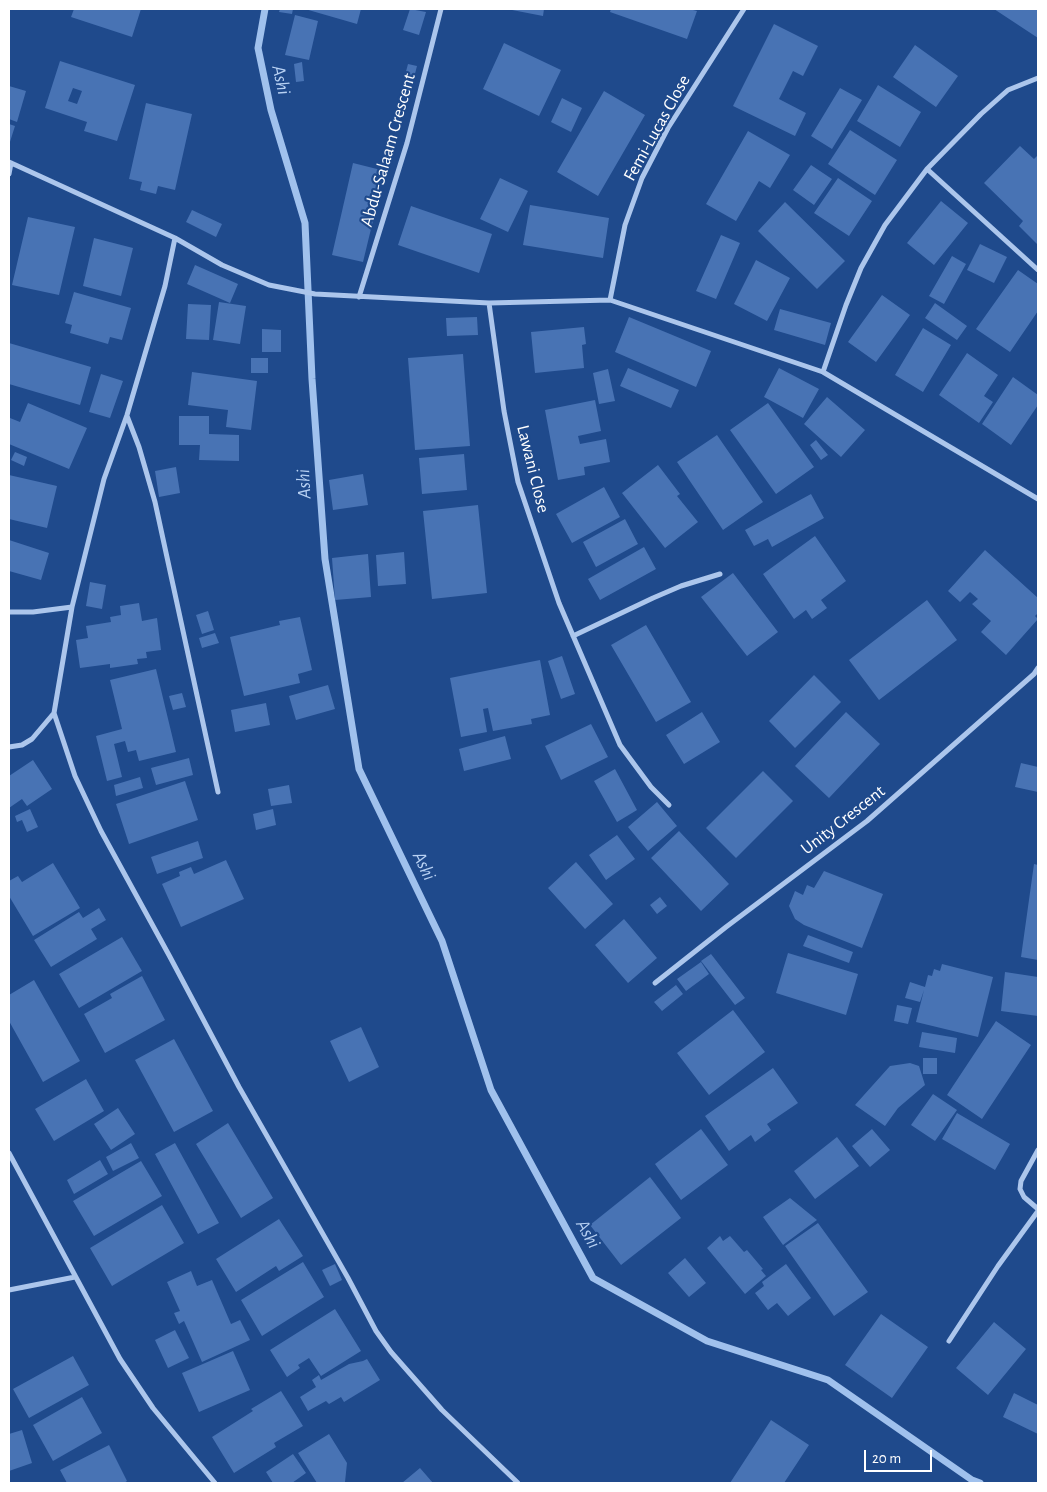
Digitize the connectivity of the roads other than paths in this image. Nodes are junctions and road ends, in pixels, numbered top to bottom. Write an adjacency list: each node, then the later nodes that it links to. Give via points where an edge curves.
1 (440, 9): 9 (street, Abdu-Salaam Crescent, via 407,143)
2 (744, 9): 10 (street, Femi-Lucas Close, via 668,128 642,178 626,226)
3 (1038, 78): 5 (street, via 1008,90)
4 (10, 162): 6 (street); 7 (street)
5 (927, 169): 8 (street); 12 (street, via 885,225 862,268)
6 (9, 174)
7 (175, 238): 9 (street, via 222,265 269,285 315,294); 13 (street, via 165,286)
8 (1038, 270)
9 (359, 297): 11 (street)
10 (610, 300): 11 (street); 12 (street)
11 (489, 303): 18 (street, Lawani Close, via 518,482)
12 (822, 372): 14 (street)
13 (126, 416): 16 (street, via 104,479); 23 (street, via 140,447 155,502)
14 (1038, 499)
15 (720, 574): 18 (street, via 681,586)
16 (72, 607): 17 (street); 21 (street)
17 (9, 612)
18 (573, 636): 24 (street, Lawani Close, via 620,745 650,787)
19 (1038, 668): 20 (street, Unity Crescent)
20 (1036, 674): 25 (street, Unity Crescent, via 867,821)
21 (54, 713): 22 (street, via 32,739); 33 (street, via 75,776 100,831 376,1331 442,1410)
22 (9, 747)
23 (218, 792)
24 (669, 805)
25 (655, 983)
26 (1038, 1150): 28 (street, via 1020,1189)
27 (9, 1153): 29 (street)
28 (1038, 1210): 31 (street)
29 (75, 1277): 30 (street); 32 (street, via 120,1358 153,1408)
30 (9, 1290)
31 (950, 1341)
32 (215, 1483)
33 (518, 1483)

